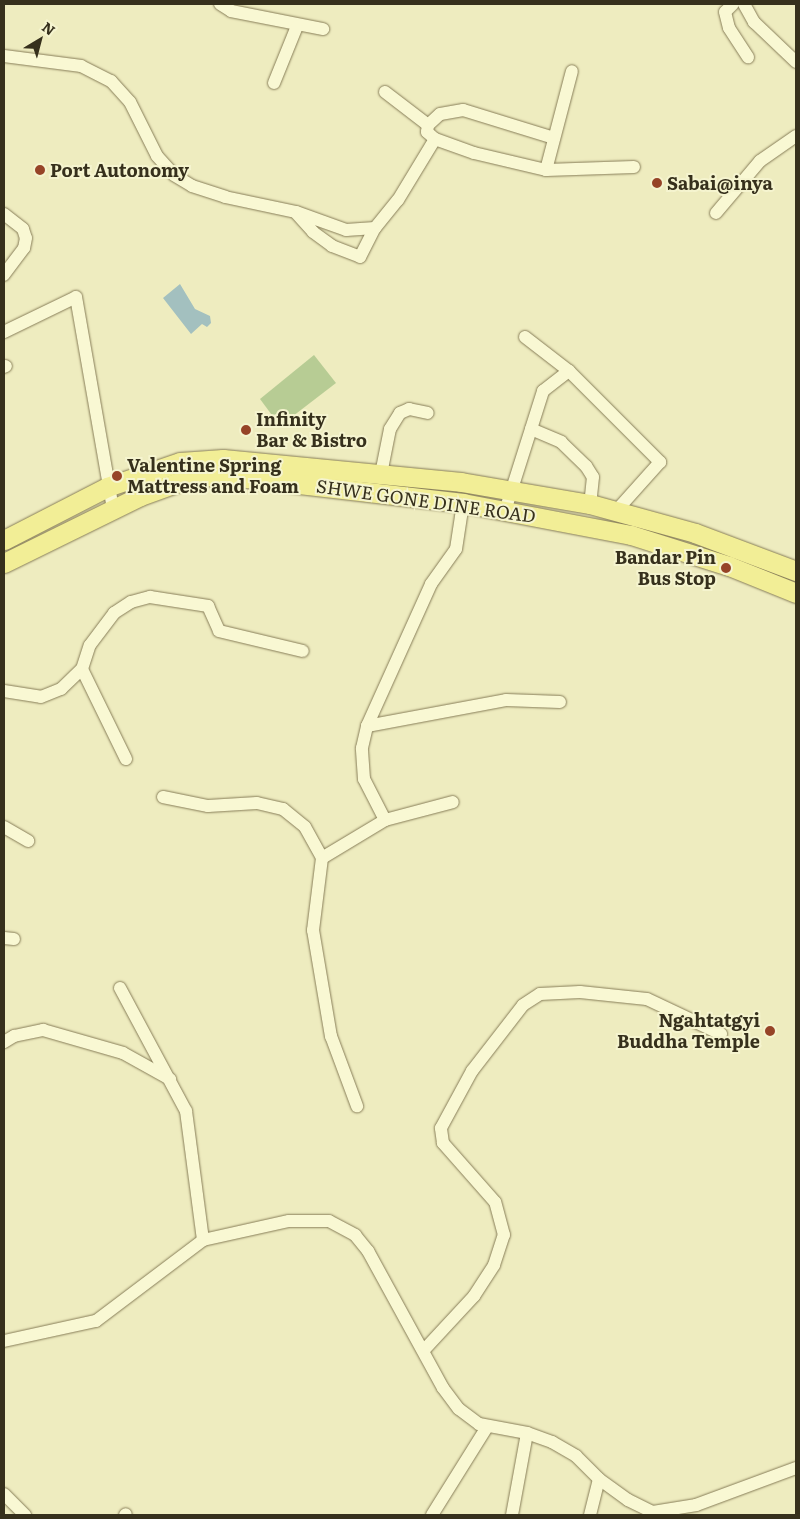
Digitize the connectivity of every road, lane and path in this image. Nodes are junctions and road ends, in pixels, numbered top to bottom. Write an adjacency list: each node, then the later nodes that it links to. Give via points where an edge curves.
1 (220, 4): 4 (street, via 231,12)
2 (733, 4): 7 (street, via 725,12 729,28)
3 (744, 4): 8 (street, via 754,22)
4 (296, 26): 5 (street); 10 (street)
5 (323, 29)
6 (4, 56): 18 (street, via 63,62 101,73 112,80 130,102 157,156 174,175 226,197)
7 (748, 57)
8 (796, 62)
9 (572, 71): 14 (street)
10 (274, 83)
11 (384, 92): 12 (street)
12 (428, 125): 14 (street, via 440,114 463,110); 15 (street, via 427,132)
13 (796, 136): 19 (street, via 760,161)
14 (554, 138): 17 (street)
15 (435, 139): 17 (street, via 474,153); 21 (street, via 398,200)
16 (634, 167): 17 (street)
17 (546, 170)
18 (296, 212): 21 (street, via 346,230); 21 (street, via 313,232 354,257 365,251)
19 (716, 213)
20 (4, 214): 22 (street, via 23,228 26,238 24,248)
21 (375, 228)
22 (4, 275)
23 (4, 332): 29 (street, via 76,297)
24 (525, 338): 25 (street)
25 (569, 371): 27 (street, via 543,391); 34 (street, via 660,462)
26 (428, 412): 28 (street, via 409,409 400,413 390,429)
27 (531, 429): 30 (street); 32 (street, via 561,442 586,466 593,477)
28 (381, 474): 29 (main road, SHWE GONE DINE ROAD, via 199,459 152,470); 30 (main road, SHWE GONE DINE ROAD)
29 (107, 487): 33 (street); 36 (main road, SHWE GONE DINE ROAD)
30 (511, 489): 32 (main road, SHWE GONE DINE ROAD); 35 (street)
31 (463, 503): 33 (main road, SHWE GONE DINE ROAD, via 221,476 187,479); 35 (main road, SHWE GONE DINE ROAD); 44 (street, via 456,549 431,584)
32 (590, 504): 34 (main road, SHWE GONE DINE ROAD)
33 (113, 510): 37 (main road, SHWE GONE DINE ROAD)
34 (617, 510): 38 (main road, SHWE GONE DINE ROAD, via 695,532)
35 (505, 511): 39 (main road, SHWE GONE DINE ROAD, via 631,535 730,566)
36 (4, 540)
37 (4, 563)
38 (796, 571)
39 (796, 593)
40 (303, 651): 41 (street, via 219,631 208,606 150,597 131,602 114,613 90,645)
41 (82, 669): 42 (street, via 61,689 41,697); 45 (street)
42 (4, 691)
43 (560, 702): 44 (street, via 506,700 383,726)
44 (367, 726): 48 (street, via 362,748 364,780)
45 (126, 759)
46 (163, 797): 51 (street, via 208,806 257,803 283,809 305,827)
47 (454, 802): 48 (street)
48 (385, 820): 51 (street)
49 (4, 827): 50 (street)
50 (28, 841)
51 (322, 858): 56 (street, via 313,930 331,1036)
52 (120, 988): 55 (street)
53 (721, 1034): 59 (street, via 647,999 540,994 523,1005 472,1071 441,1128 444,1144 495,1202 504,1235 494,1265 474,1296)
54 (4, 1042): 55 (street, via 14,1036 43,1030 123,1053)
55 (170, 1079): 57 (street, via 186,1111)
56 (357, 1106)
57 (203, 1240): 58 (street, via 96,1321); 59 (street, via 289,1221 338,1223 355,1235 368,1251)
58 (4, 1341)
59 (424, 1350): 60 (street, via 443,1388 459,1409 471,1420)
60 (487, 1427): 61 (street); 66 (street)
61 (527, 1433): 63 (street, via 576,1456); 67 (street)
62 (796, 1468): 63 (street, via 696,1505 653,1512)
63 (599, 1479): 68 (street)
64 (4, 1494): 65 (street)
65 (24, 1515)
66 (432, 1515)
67 (512, 1515)
68 (590, 1515)

